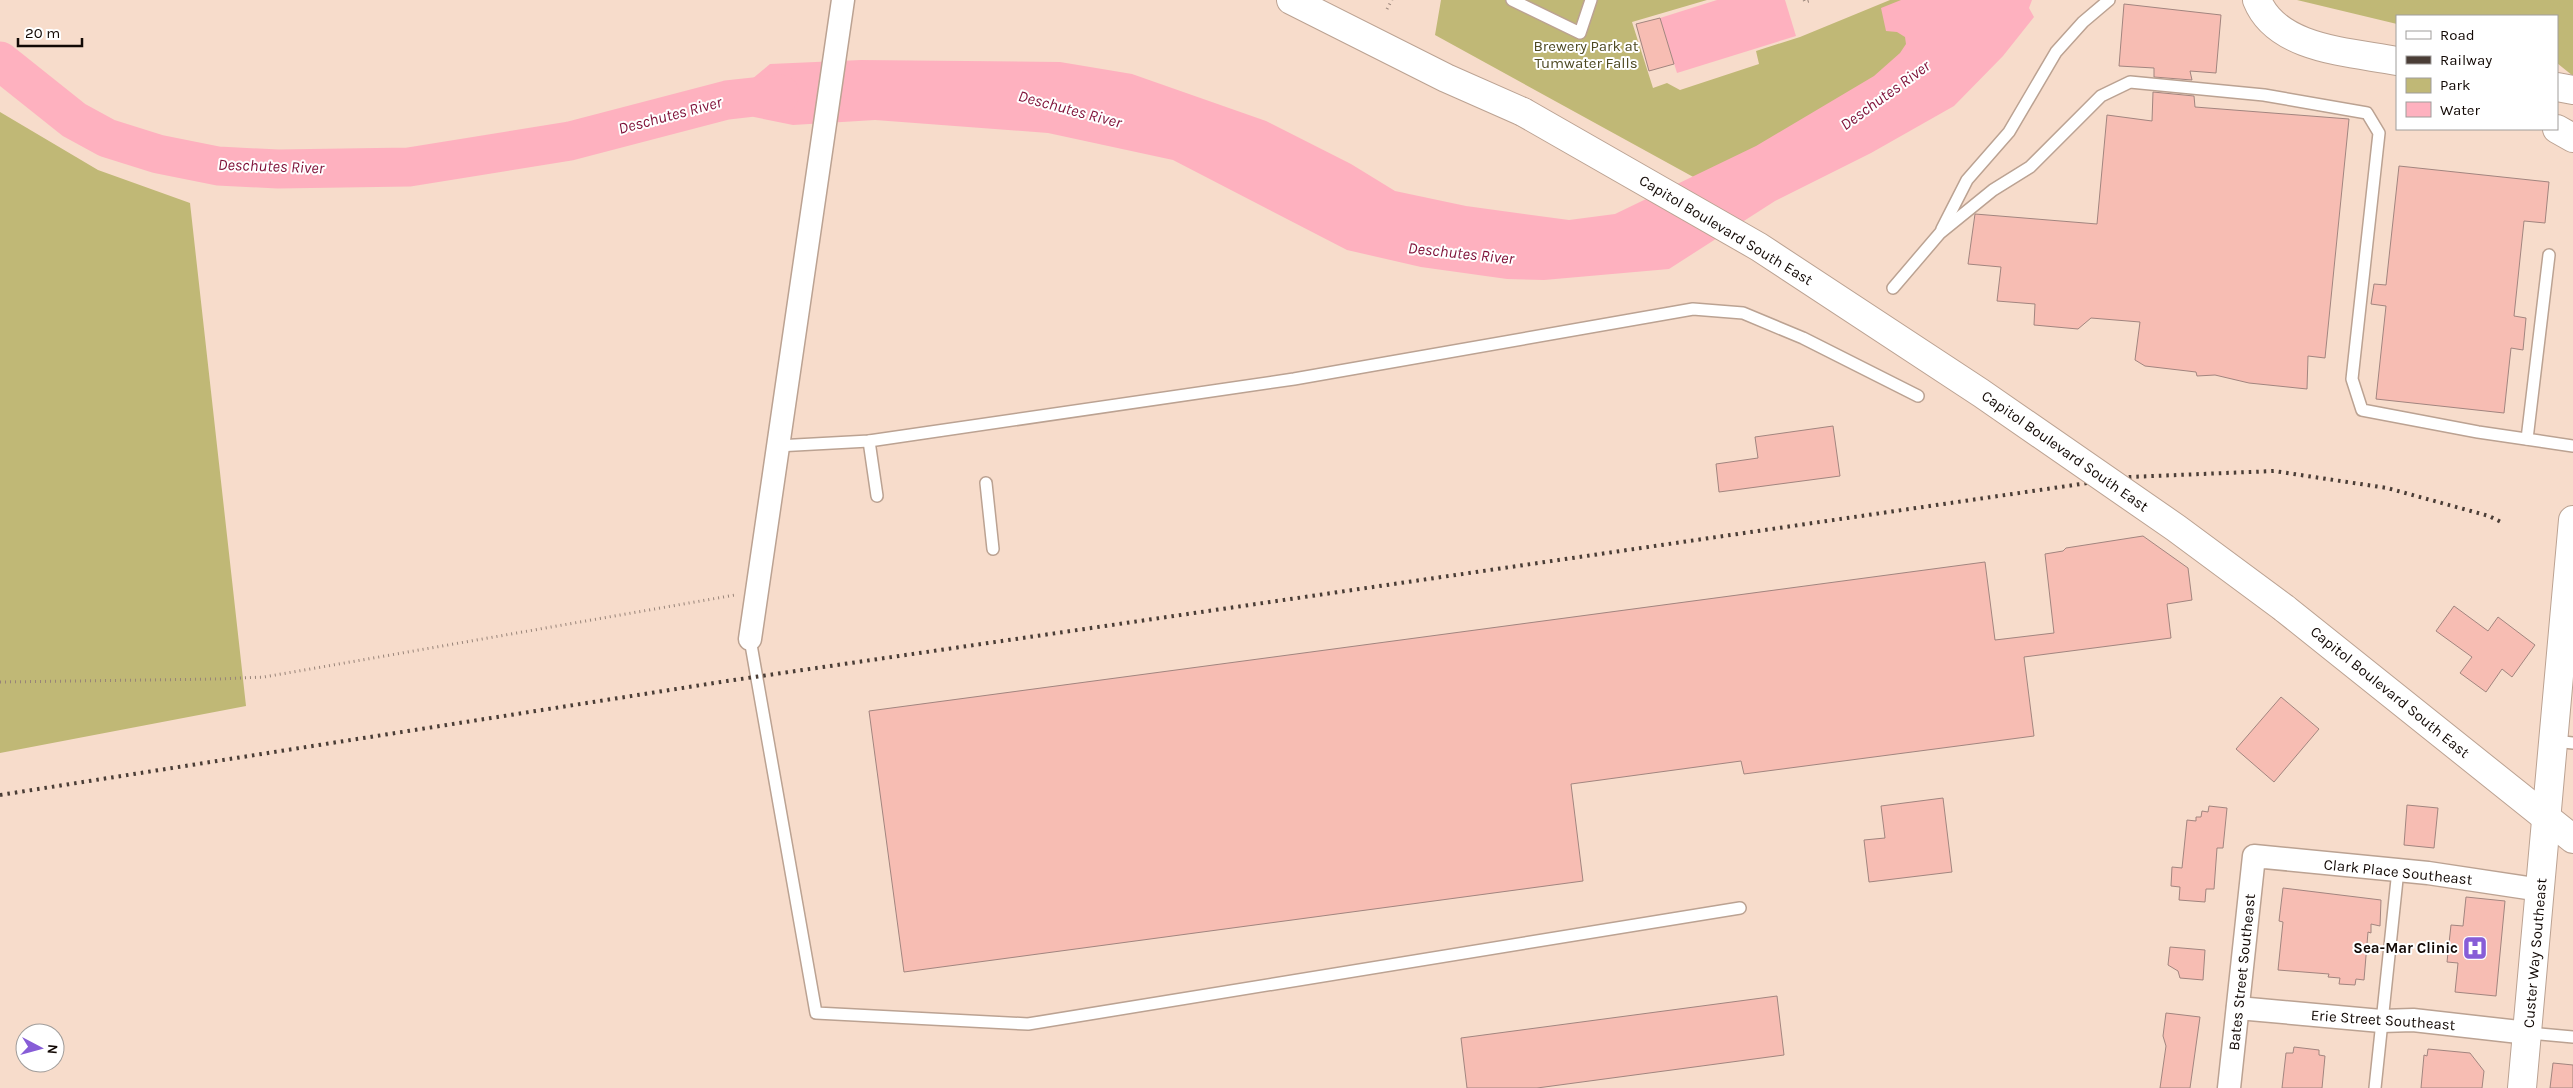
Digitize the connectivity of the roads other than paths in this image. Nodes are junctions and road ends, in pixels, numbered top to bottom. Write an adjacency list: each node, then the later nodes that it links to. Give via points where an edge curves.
1 (1291, 0): 26 (main road, Capitol Boulevard South East, bridge, via 1446,78 1523,112 1760,246 2176,528 2284,608)
2 (1512, 0): 3 (lane, via 1580,33)
3 (1591, 0)
4 (2109, 0): 12 (lane, via 2083,22 2056,52 2009,132 1967,180)
5 (2253, 0): 7 (main road, via 2281,32 2304,42)
6 (843, 4): 18 (street)
7 (2396, 61)
8 (2558, 87): 9 (main road)
9 (2573, 90)
10 (2558, 130): 11 (main road)
11 (2573, 138)
12 (1940, 233): 14 (lane); 16 (lane, via 1993,190 2030,167 2101,96 2130,82 2264,95 2367,112 2379,134 2352,379 2362,410)
13 (2549, 254): 16 (lane)
14 (1894, 288)
15 (1918, 396): 17 (lane, via 1803,338 1742,313 1693,309 1294,379)
16 (2527, 439): 19 (lane)
17 (869, 441): 18 (lane); 21 (lane)
18 (777, 446): 24 (street)
19 (2573, 446)
20 (986, 483): 23 (lane)
21 (877, 496)
22 (2573, 520): 25 (main road, Custer Way Southeast)
23 (992, 548)
24 (750, 639): 31 (lane, via 816,1013 1028,1024)
25 (2564, 742): 26 (main road, Custer Way Southeast)
26 (2547, 818): 27 (main road, Capitol Boulevard South East); 30 (main road, Custer Way Southeast)
27 (2573, 839)
28 (2254, 856): 29 (street, Clark Place Southeast); 32 (street, Bates Street Southeast)
29 (2398, 870): 30 (street, Clark Place Southeast); 33 (lane)
30 (2541, 890): 34 (main road, Custer Way Southeast)
31 (1740, 908)
32 (2238, 1008): 33 (street, Erie Street Southeast); 36 (street, Bates Street Southeast)
33 (2381, 1021): 34 (street, Erie Street Southeast, via 2413,1020); 37 (lane)
34 (2528, 1033): 35 (lane); 38 (main road, Custer Way Southeast)
35 (2573, 1037)
36 (2229, 1088)
37 (2375, 1088)
38 (2522, 1088)

